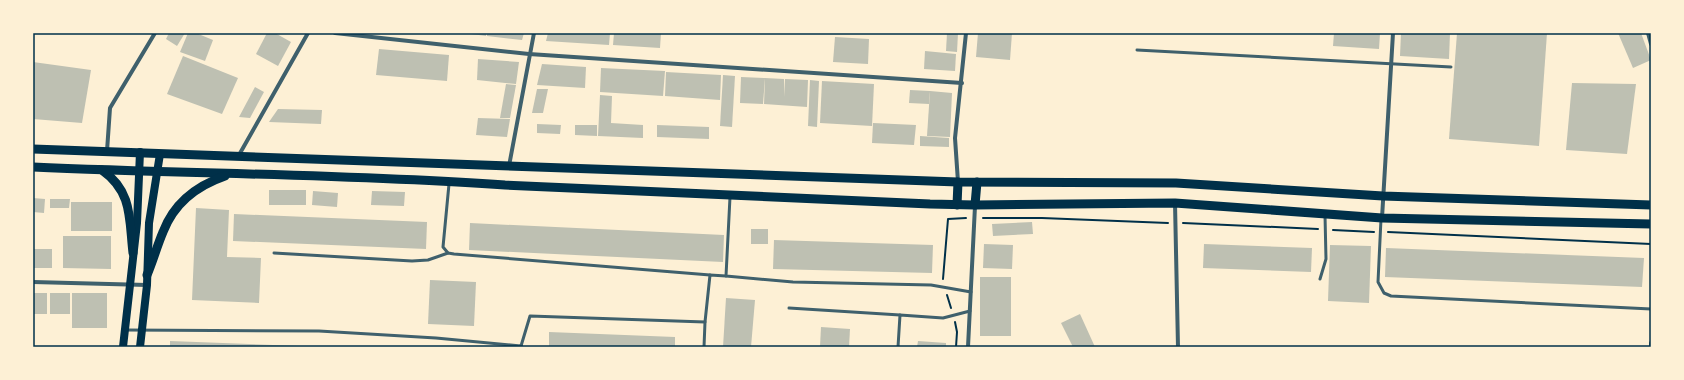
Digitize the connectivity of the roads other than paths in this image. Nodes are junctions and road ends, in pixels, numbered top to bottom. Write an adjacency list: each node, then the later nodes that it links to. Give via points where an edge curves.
1 (155, 33): 15 (street, via 110,108)
2 (308, 33): 18 (street)
3 (334, 33): 10 (street)
4 (534, 33): 10 (street)
5 (966, 33): 13 (street)
6 (1393, 33): 11 (street)
7 (1648, 33): 8 (street)
8 (1651, 44)
9 (1137, 50): 11 (lane)
10 (529, 54): 13 (street); 20 (street)
11 (1391, 64): 12 (lane); 30 (street)
12 (1451, 66)
13 (962, 83): 27 (street, via 956,138)
14 (33, 148): 15 (main road)
15 (107, 151): 16 (main road)
16 (140, 152): 17 (main road); 23 (main road)
17 (160, 154): 18 (main road); 24 (main road)
18 (239, 155): 19 (main road)
19 (451, 164): 20 (main road); 26 (main road)
20 (509, 166): 27 (main road)
21 (33, 167): 22 (main road)
22 (102, 170): 23 (main road); 38 (main road, via 115,180 125,200)
23 (139, 172): 24 (main road); 38 (main road)
24 (158, 172): 25 (main road); 44 (main road, via 149,223)
25 (231, 174): 26 (main road); 44 (main road, via 198,188 179,204 162,232)
26 (449, 181): 29 (main road); 40 (lane, via 443,247)
27 (958, 182): 28 (main road); 32 (main road)
28 (977, 182): 30 (main road, via 1176,183); 33 (main road)
29 (730, 195): 32 (main road); 42 (lane)
30 (1383, 196): 34 (main road); 36 (street)
31 (1175, 203): 33 (main road); 35 (main road); 62 (street)
32 (957, 205): 33 (main road)
33 (975, 205): 47 (street)
34 (1651, 205)
35 (1325, 213): 36 (main road); 43 (lane, via 1326,259)
36 (1382, 218): 37 (main road); 49 (lane, via 1378,282 1384,293 1391,296)
37 (1651, 224)
38 (133, 253): 46 (main road)
39 (274, 253): 40 (lane, via 412,261 428,260)
40 (448, 253): 41 (lane)
41 (710, 275): 42 (lane); 52 (lane)
42 (726, 276): 47 (lane, via 793,282 931,284)
43 (1320, 279)
44 (147, 280): 46 (street); 54 (main road)
45 (33, 282): 46 (street)
46 (129, 284): 53 (main road)
47 (971, 292): 50 (street)
48 (789, 308): 51 (lane)
49 (1651, 309)
50 (970, 311): 51 (lane, via 943,318); 61 (street)
51 (900, 315): 60 (lane)
52 (705, 322): 56 (lane, via 530,316); 59 (lane)
53 (124, 330): 54 (lane); 57 (main road)
54 (142, 331): 56 (lane, via 319,331); 58 (main road)
55 (1651, 343): 63 (street)
56 (521, 346)
57 (123, 347)
58 (140, 347)
59 (704, 347)
60 (898, 347)
61 (968, 347)
62 (1178, 347)
63 (1651, 347)

